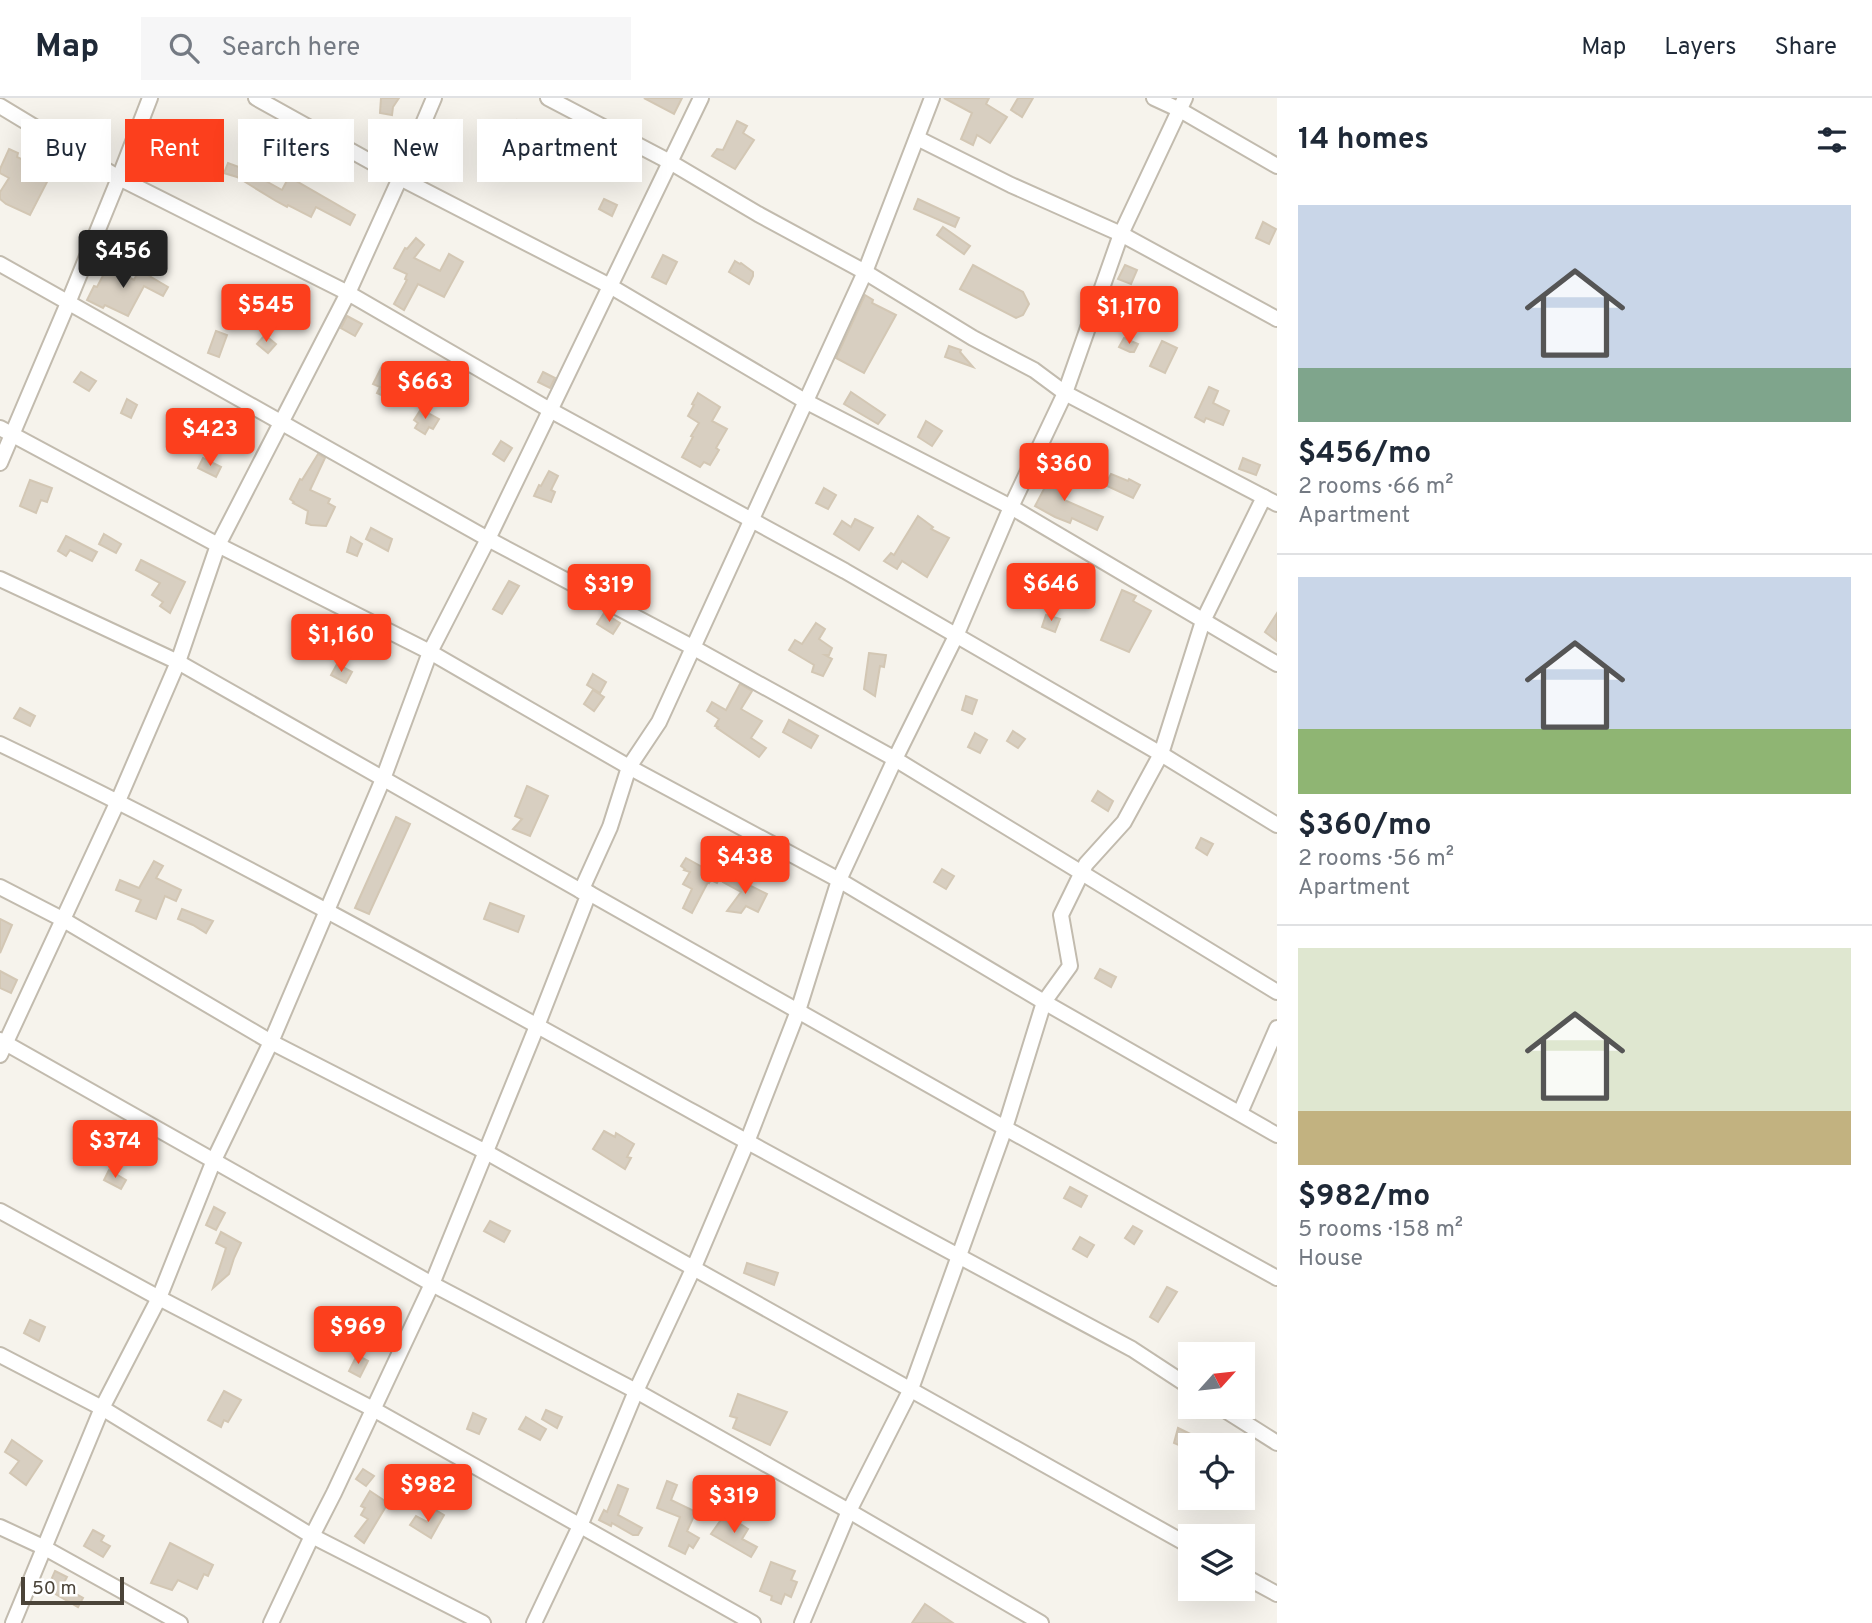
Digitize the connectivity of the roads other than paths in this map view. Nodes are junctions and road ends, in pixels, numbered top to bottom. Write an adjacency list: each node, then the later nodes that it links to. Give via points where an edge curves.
1 (150, 98): 15 (street)
2 (256, 98): 12 (street)
3 (434, 98): 10 (street)
4 (548, 98): 13 (street)
5 (701, 98): 13 (street)
6 (932, 98): 11 (street)
7 (1154, 98): 8 (street)
8 (1182, 104): 14 (street); 18 (street)
9 (0, 106): 15 (street)
10 (425, 119)
11 (917, 138): 18 (street); 20 (street)
12 (368, 160)
13 (670, 162): 20 (street); 21 (street)
14 (1277, 166)
15 (119, 178): 22 (street); 23 (street)
16 (398, 182): 22 (street)
17 (408, 182): 21 (street)
18 (1121, 234): 24 (street); 25 (street)
19 (0, 264): 23 (street)
20 (865, 272): 25 (street, via 1034,370); 26 (street)
21 (610, 286): 26 (street); 27 (street)
22 (348, 293): 27 (street); 28 (street)
23 (68, 303): 28 (street); 29 (street)
24 (1277, 319)
25 (1065, 393): 31 (street); 32 (street)
26 (805, 401): 32 (street); 33 (street)
27 (550, 410): 33 (street); 34 (street)
28 (281, 422): 34 (street); 35 (street)
29 (6, 431): 30 (street); 35 (street)
30 (0, 463)
31 (1271, 500): 37 (street)
32 (1011, 507): 37 (street); 38 (street)
33 (751, 520): 38 (street); 39 (street)
34 (488, 539): 39 (street); 40 (street)
35 (218, 545): 40 (street); 41 (street)
36 (0, 579): 41 (street)
37 (1203, 621): 42 (street); 44 (street)
38 (956, 636): 44 (street); 45 (street)
39 (694, 648): 45 (street); 46 (street, via 659,722)
40 (430, 652): 46 (street); 47 (street)
41 (178, 662): 47 (street); 48 (street)
42 (1277, 664)
43 (0, 744): 48 (street)
44 (1161, 754): 49 (street); 50 (street, via 1124,822)
45 (895, 759): 50 (street); 51 (street)
46 (628, 767): 51 (street); 53 (street)
47 (383, 779): 53 (street); 54 (street)
48 (118, 801): 54 (street); 55 (street)
49 (1277, 825)
50 (1081, 873): 56 (street); 57 (street, via 1061,915 1070,966)
51 (839, 880): 57 (street); 58 (street)
52 (0, 887): 55 (street)
53 (585, 892): 58 (street); 59 (street)
54 (326, 912): 59 (street); 61 (street)
55 (62, 919): 61 (street); 62 (street)
56 (1277, 992)
57 (1044, 1002): 63 (street); 64 (street)
58 (798, 1011): 64 (street); 66 (street)
59 (537, 1026): 66 (street); 67 (street)
60 (1277, 1028): 63 (street)
61 (271, 1042): 67 (street); 68 (street)
62 (2, 1046): 68 (street)
63 (1240, 1113): 65 (street)
64 (1005, 1128): 70 (street); 72 (street)
65 (1277, 1135)
66 (747, 1142): 70 (street); 71 (street)
67 (486, 1152): 71 (street); 73 (street)
68 (214, 1160): 73 (street); 74 (street)
69 (0, 1211): 74 (street)
70 (958, 1255): 76 (street, via 1132,1349); 77 (street)
71 (694, 1267): 77 (street); 78 (street)
72 (1277, 1278)
73 (432, 1284): 78 (street); 80 (street)
74 (159, 1298): 79 (street); 80 (street)
75 (0, 1354): 79 (street)
76 (1178, 1379)
77 (911, 1389): 83 (street); 87 (street)
78 (636, 1391): 83 (street); 84 (street)
79 (102, 1408): 86 (street); 88 (street)
80 (373, 1409): 84 (street); 86 (street)
81 (1239, 1419): 82 (street)
82 (1277, 1443)
83 (849, 1511): 97 (street); 98 (street)
84 (580, 1526): 95 (street); 96 (street)
85 (0, 1527): 88 (street)
86 (312, 1536): 93 (street); 94 (street)
87 (1178, 1539)
88 (43, 1547): 91 (street); 92 (street)
89 (1255, 1582): 90 (street)
90 (1277, 1594)
91 (13, 1623)
92 (180, 1623)
93 (271, 1623)
94 (483, 1623)
95 (534, 1623)
96 (753, 1623)
97 (802, 1623)
98 (1041, 1623)

